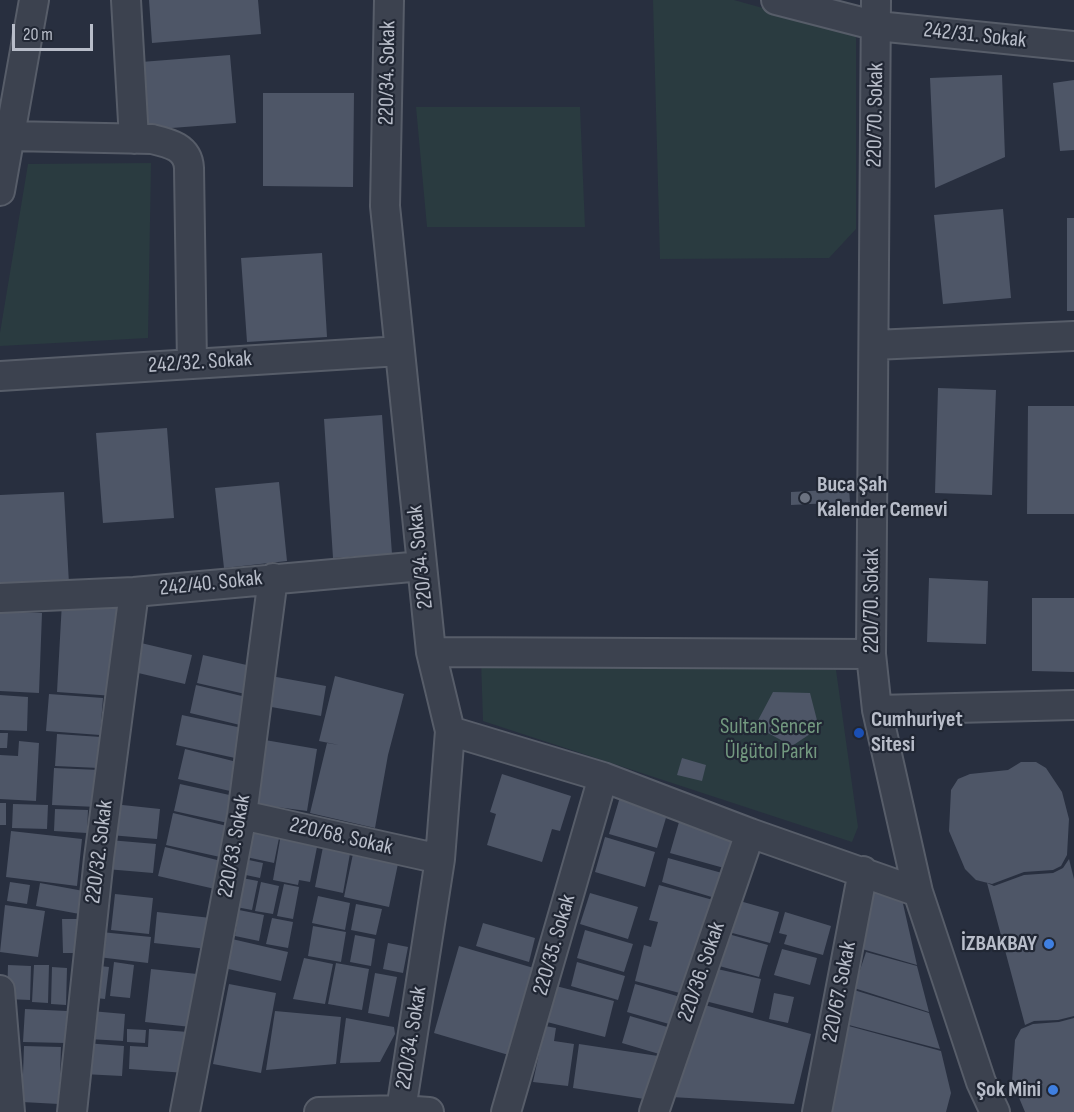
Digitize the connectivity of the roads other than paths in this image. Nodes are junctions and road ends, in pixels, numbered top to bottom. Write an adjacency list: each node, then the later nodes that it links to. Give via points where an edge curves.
1 (34, 0): 7 (street)
2 (126, 0): 8 (street)
3 (389, 0): 12 (street, 220/34. Sokak, via 385,206)
4 (776, 0): 5 (street, 242/31. Sokak)
5 (876, 13): 6 (street, 242/31. Sokak); 11 (street, 220/70. Sokak)
6 (1074, 46)
7 (10, 136): 8 (street); 9 (street)
8 (134, 139): 13 (street, via 170,143 189,159)
9 (0, 191)
10 (1074, 336): 11 (street)
11 (874, 345): 20 (street, 220/70. Sokak)
12 (400, 351): 13 (street, 242/32. Sokak); 15 (street, 220/34. Sokak)
13 (192, 364): 14 (street, 242/32. Sokak)
14 (0, 376)
15 (422, 566): 16 (street, 242/40. Sokak); 19 (street, 220/34. Sokak)
16 (273, 578): 17 (street, 242/40. Sokak); 25 (street, 220/33. Sokak)
17 (134, 592): 18 (street, 242/40. Sokak); 33 (street, 220/32. Sokak, via 99,858)
18 (0, 598)
19 (431, 652): 20 (street); 23 (street, 220/34. Sokak)
20 (872, 654): 22 (street, 220/70. Sokak)
21 (1074, 705): 22 (street)
22 (877, 710): 29 (street, 220/70. Sokak)
23 (450, 731): 24 (street); 27 (street, 220/34. Sokak)
24 (603, 777): 26 (street); 37 (street, 220/35. Sokak)
25 (242, 814): 27 (street, 220/68. Sokak); 34 (street, 220/33. Sokak)
26 (750, 833): 28 (street); 38 (street, 220/36. Sokak)
27 (440, 859): 31 (street, 220/34. Sokak)
28 (863, 872): 29 (street); 39 (street, 220/67. Sokak)
29 (918, 892): 40 (street, 220/70. Sokak, via 981,1082)
30 (0, 990): 32 (street)
31 (400, 1110): 35 (street); 36 (street)
32 (10, 1112)
33 (72, 1112)
34 (185, 1112)
35 (319, 1112)
36 (429, 1112)
37 (506, 1112)
38 (654, 1112)
39 (817, 1112)
40 (995, 1112)

